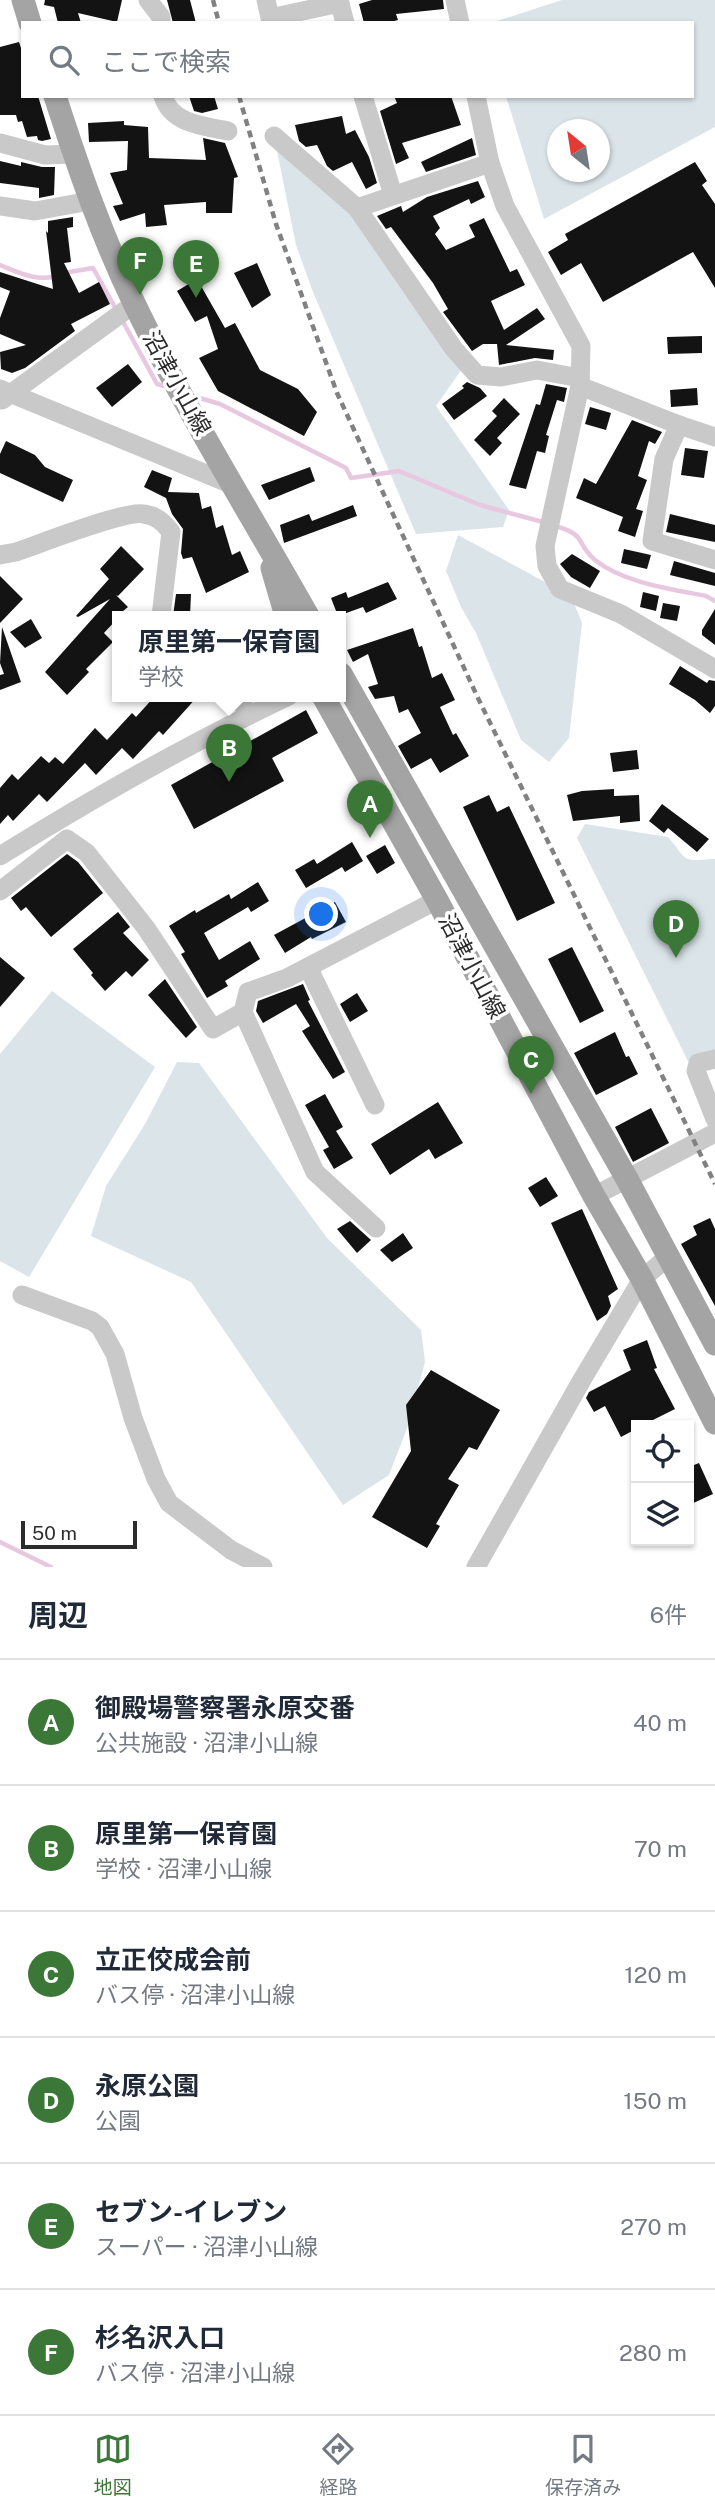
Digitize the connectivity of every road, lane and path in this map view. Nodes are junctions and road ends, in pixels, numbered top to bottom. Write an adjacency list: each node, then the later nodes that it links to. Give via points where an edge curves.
1 (23, 0): 6 (main road)
2 (148, 0): 7 (street)
3 (266, 0): 5 (street, via 270,18)
4 (455, 0): 9 (street)
5 (339, 1): 8 (street)
6 (29, 21)
7 (161, 21)
8 (344, 21)
9 (460, 21)
10 (56, 98): 17 (main road, 沼津小山線)
11 (164, 98): 14 (street, via 182,121)
12 (364, 98): 19 (street)
13 (476, 98): 18 (street)
14 (228, 131)
15 (274, 136): 22 (street)
16 (0, 143): 17 (street, via 45,155)
17 (74, 154): 20 (main road, 沼津小山線)
18 (490, 163): 19 (street); 24 (street, via 505,206 581,346)
19 (393, 195): 22 (street)
20 (90, 201): 21 (street, via 35,211); 23 (main road, 沼津小山線)
21 (0, 206)
22 (357, 208): 24 (street, via 454,349 477,375 501,377 537,370)
23 (134, 304): 25 (street); 28 (main road, 沼津小山線)
24 (580, 382): 26 (street); 35 (street, via 545,546 547,566 560,589 621,614)
25 (4, 394): 28 (street)
26 (679, 425): 27 (street); 31 (street, via 664,459 652,541)
27 (715, 437)
28 (233, 485): 29 (main road, 沼津小山線)
29 (267, 546): 33 (main road, 沼津小山線); 34 (main road, 沼津小山線)
30 (0, 555): 32 (street, via 119,517 141,513 159,518 171,532)
31 (715, 561)
32 (162, 611)
33 (285, 611)
34 (305, 611)
35 (715, 669)
36 (346, 683): 50 (main road, 沼津小山線)
37 (241, 702): 40 (street)
38 (276, 702): 40 (street)
39 (326, 702): 43 (main road, 沼津小山線)
40 (249, 715): 41 (street)
41 (0, 856)
42 (0, 891): 45 (street, via 67,839 87,853 146,928 214,1029)
43 (436, 900): 44 (street); 51 (main road, 沼津小山線)
44 (308, 967): 45 (street, via 248,992); 47 (street)
45 (243, 1012): 52 (street, via 315,1172)
46 (715, 1059): 48 (street, via 698,1063 696,1071)
47 (375, 1105)
48 (715, 1119)
49 (715, 1133): 50 (street)
50 (627, 1179): 51 (street); 53 (main road, 沼津小山線)
51 (594, 1196): 54 (main road, 沼津小山線)
52 (376, 1228)
53 (670, 1256): 54 (street); 56 (main road, 沼津小山線)
54 (642, 1279): 57 (main road, 沼津小山線); 59 (street)
55 (22, 1295): 58 (street, via 100,1327 115,1354 133,1418 169,1503 231,1550)
56 (715, 1344)
57 (715, 1423)
58 (263, 1567)
59 (476, 1567)

